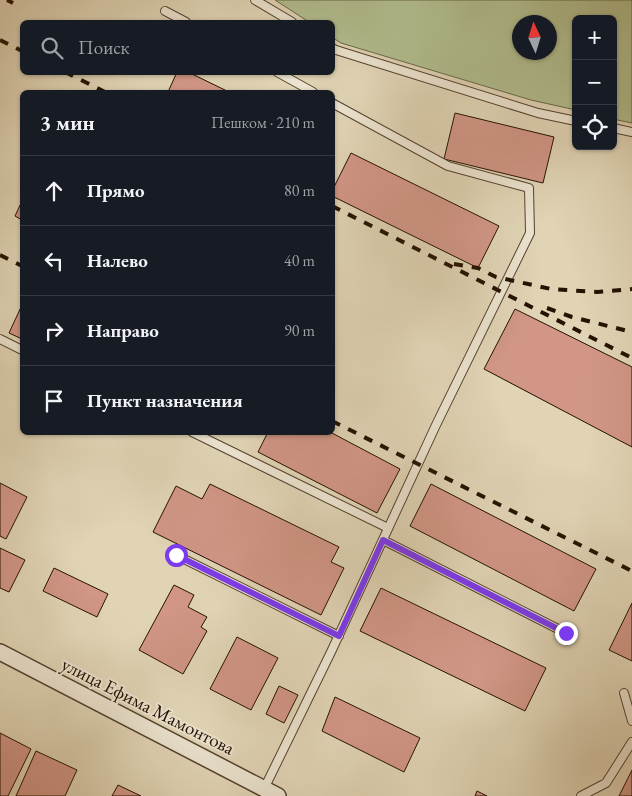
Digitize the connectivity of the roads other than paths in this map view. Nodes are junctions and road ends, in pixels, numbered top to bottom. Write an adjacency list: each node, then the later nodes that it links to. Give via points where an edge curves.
1 (255, 0): 4 (lane)
2 (165, 11): 3 (lane)
3 (182, 20)
4 (289, 20)
5 (335, 50): 9 (lane, via 538,113)
6 (282, 75): 7 (lane)
7 (309, 90)
8 (335, 105): 15 (lane, via 448,166 529,188 530,233)
9 (572, 120)
10 (617, 129): 11 (lane)
11 (632, 132)
12 (0, 339): 13 (lane)
13 (20, 349)
14 (198, 435): 15 (lane)
15 (388, 528): 16 (lane)
16 (383, 540): 18 (lane); 19 (lane)
17 (176, 555): 19 (lane)
18 (566, 633)
19 (339, 636): 24 (lane)
20 (0, 652): 24 (street, улица Ефима Мамонтова)
21 (624, 693): 22 (lane)
22 (632, 721)
23 (632, 742): 26 (lane, via 606,783)
24 (262, 792): 25 (street, улица Ефима Мамонтова)
25 (278, 796)
26 (581, 796)

